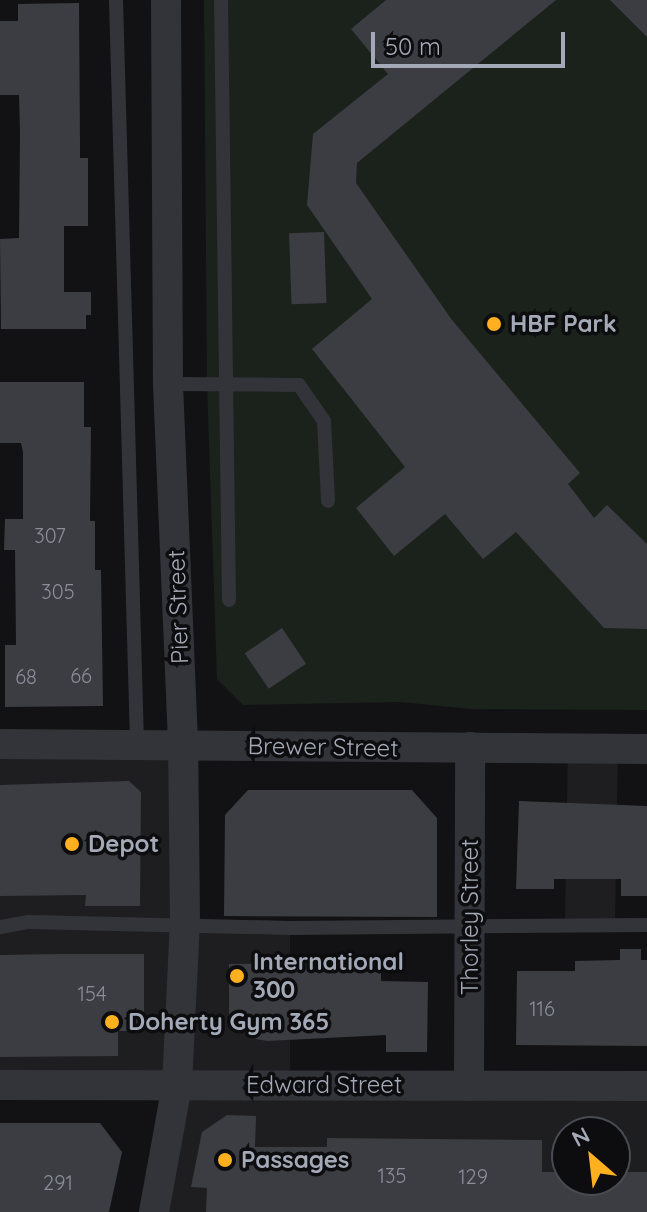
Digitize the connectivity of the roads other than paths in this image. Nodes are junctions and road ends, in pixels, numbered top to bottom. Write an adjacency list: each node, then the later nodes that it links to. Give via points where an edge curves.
1 (116, 0): 8 (lane)
2 (166, 0): 5 (street, Pier Street)
3 (221, 0): 4 (lane)
4 (224, 382): 5 (lane); 6 (lane, via 299,385 324,421); 7 (lane)
5 (168, 384): 9 (street, Pier Street)
6 (328, 501)
7 (229, 600)
8 (137, 742): 9 (street, Brewer Street); 10 (street, Brewer Street)
9 (183, 742): 11 (street, Brewer Street); 13 (street, Pier Street)
10 (0, 744)
11 (470, 747): 12 (street, Brewer Street); 14 (street, Thorley Street)
12 (647, 749)
13 (185, 922): 14 (lane, via 290,928); 16 (lane, via 29,922); 18 (street, Pier Street)
14 (469, 925): 15 (lane); 19 (street, Thorley Street)
15 (647, 925)
16 (0, 927)
17 (0, 1085): 18 (street, Edward Street)
18 (177, 1085): 19 (street, Edward Street); 21 (street, Pier Street)
19 (469, 1086): 20 (street, Edward Street)
20 (647, 1086)
21 (154, 1212)

